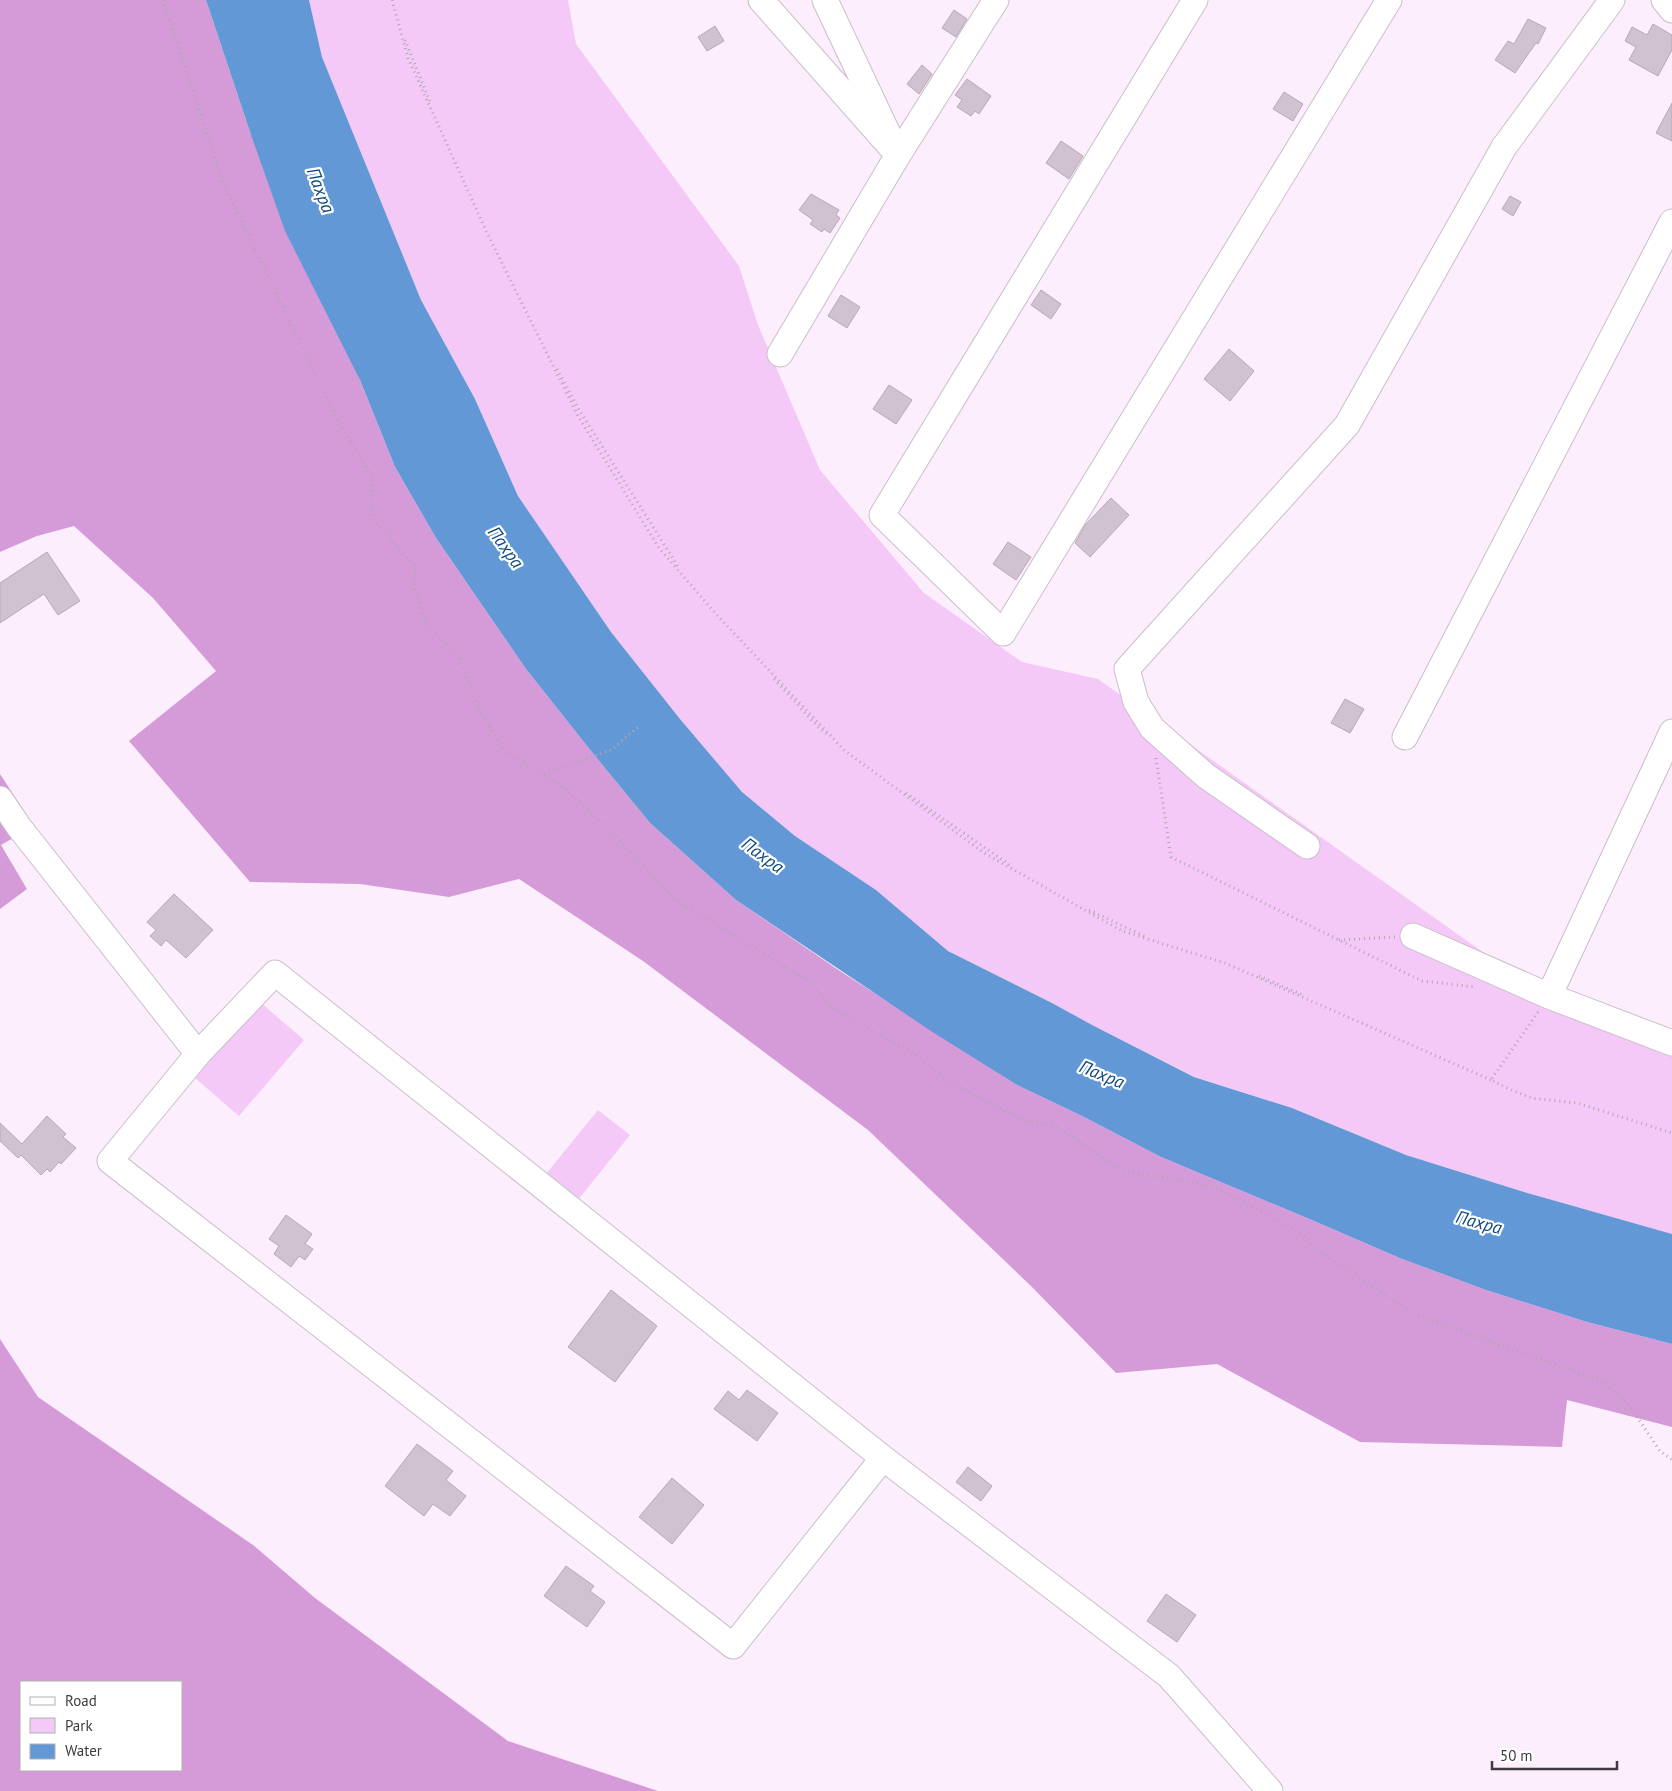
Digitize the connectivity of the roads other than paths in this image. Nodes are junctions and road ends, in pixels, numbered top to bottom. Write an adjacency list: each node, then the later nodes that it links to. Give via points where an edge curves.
1 (760, 0): 9 (street)
2 (825, 0): 9 (street)
3 (996, 0): 9 (street)
4 (1195, 0): 5 (street, via 882,514 1003,633)
5 (1389, 0)
6 (1612, 0): 15 (street, via 1504,147 1347,424 1126,669 1136,702 1152,728 1206,776)
7 (1664, 0): 8 (street)
8 (1672, 10)
9 (898, 155): 11 (street)
10 (1672, 222): 13 (street)
11 (780, 354)
12 (1672, 732): 17 (street)
13 (1405, 737)
14 (0, 799): 19 (street)
15 (1307, 846)
16 (1413, 936): 17 (street)
17 (1550, 996): 18 (street)
18 (1672, 1043)
19 (198, 1054): 20 (street, via 274,973); 20 (street, via 110,1161 734,1646)
20 (883, 1458): 21 (street, via 1169,1676)
21 (1270, 1791)

